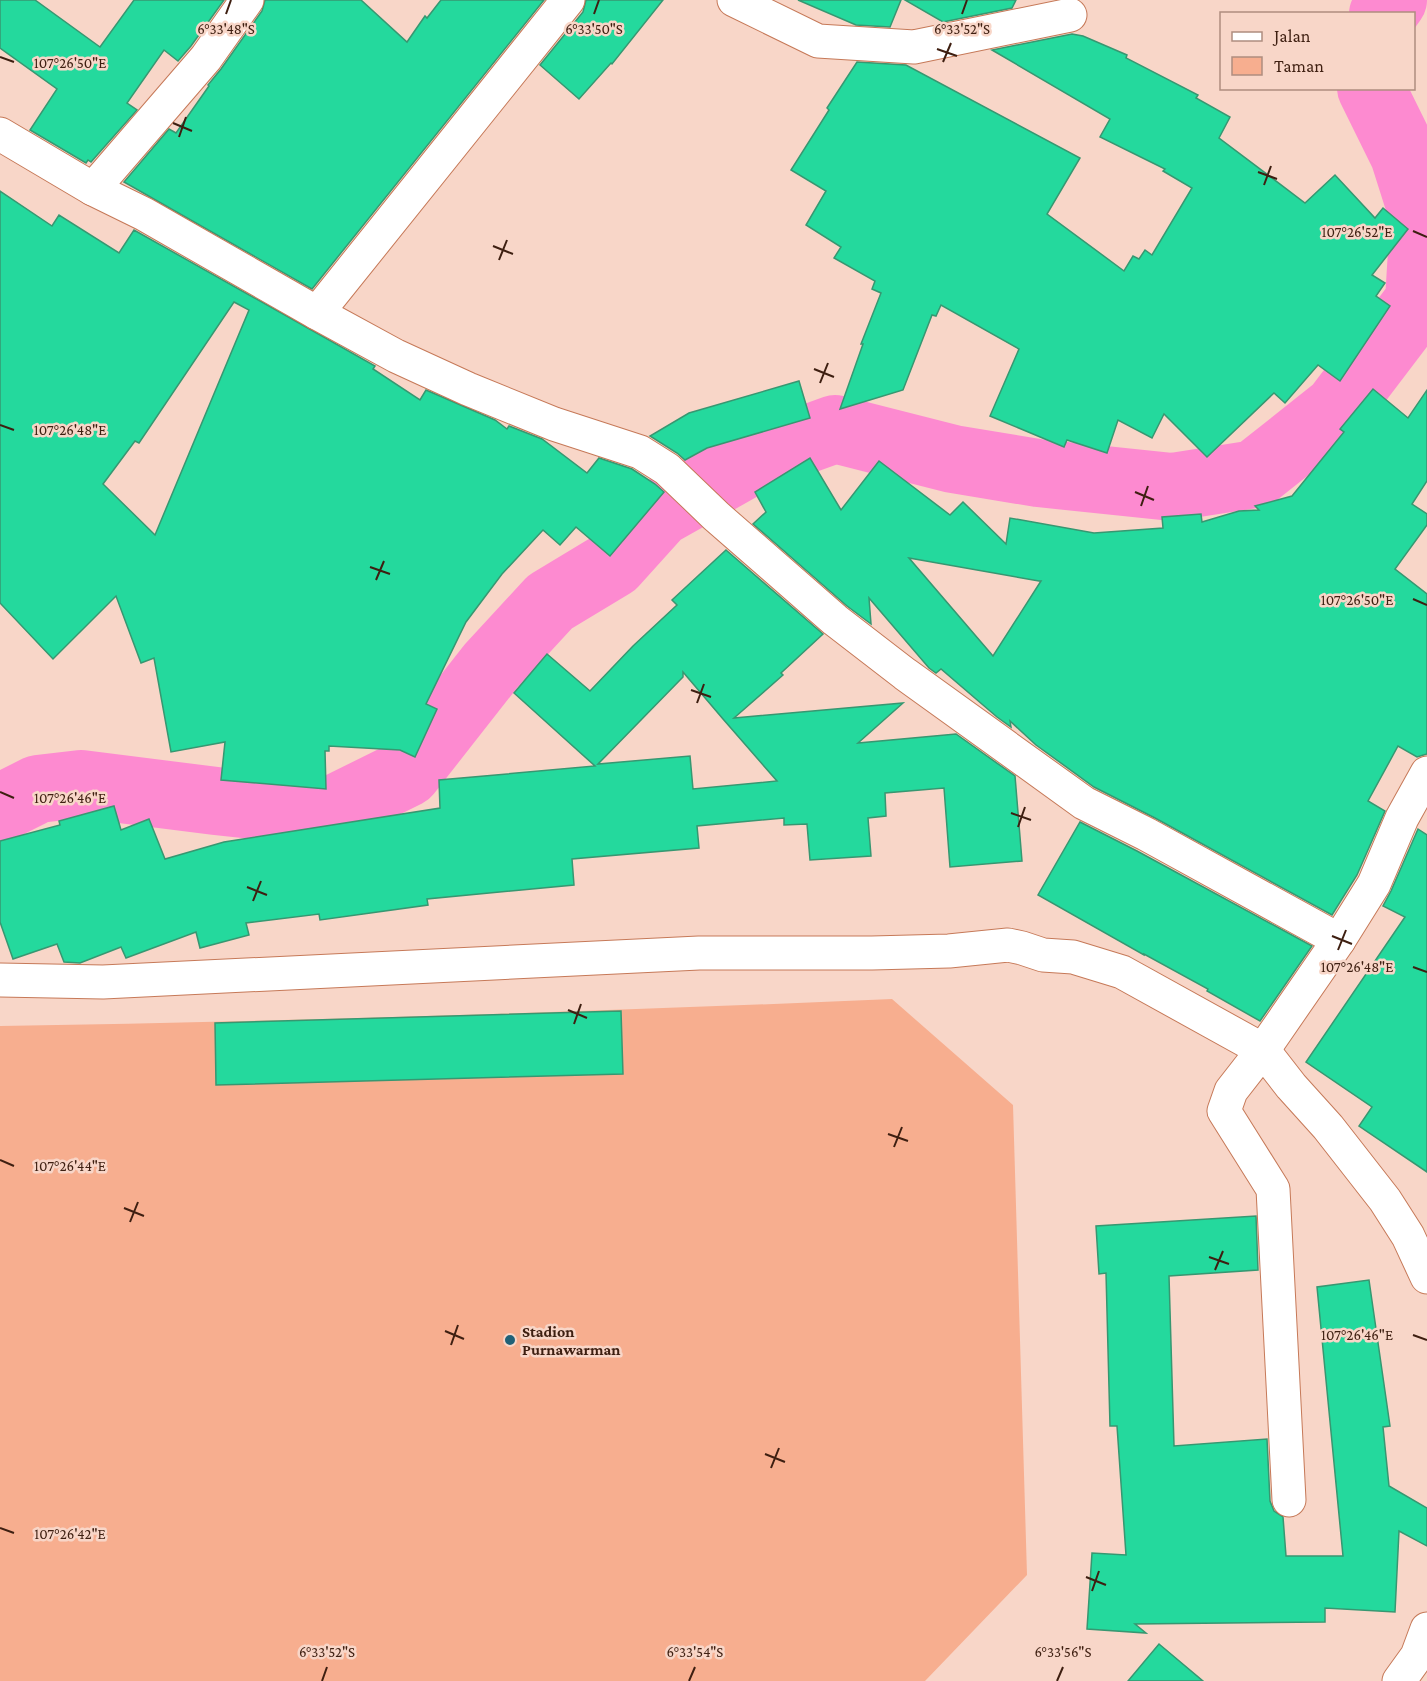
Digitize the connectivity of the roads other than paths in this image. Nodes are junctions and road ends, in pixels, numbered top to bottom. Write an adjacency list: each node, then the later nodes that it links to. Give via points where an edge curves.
1 (247, 0): 6 (street, via 206,58)
2 (568, 0): 7 (street)
3 (734, 0): 4 (street, via 818,41 914,47)
4 (1070, 15)
5 (0, 134): 6 (street)
6 (93, 189): 7 (street)
7 (317, 313): 9 (street, via 468,389 554,424 640,452 667,470 835,620 1084,803)
8 (1426, 777): 9 (street, via 1402,818 1374,884)
9 (1339, 940): 11 (street)
10 (0, 980): 11 (street, via 103,982 699,953 949,951 1008,945 1043,955 1072,957 1122,972)
11 (1263, 1050): 12 (street, via 1385,1200); 13 (street, via 1230,1091 1224,1112 1273,1189)
12 (1427, 1277)
13 (1289, 1500)
14 (1427, 1629): 15 (street, via 1417,1656)
15 (1399, 1681)

